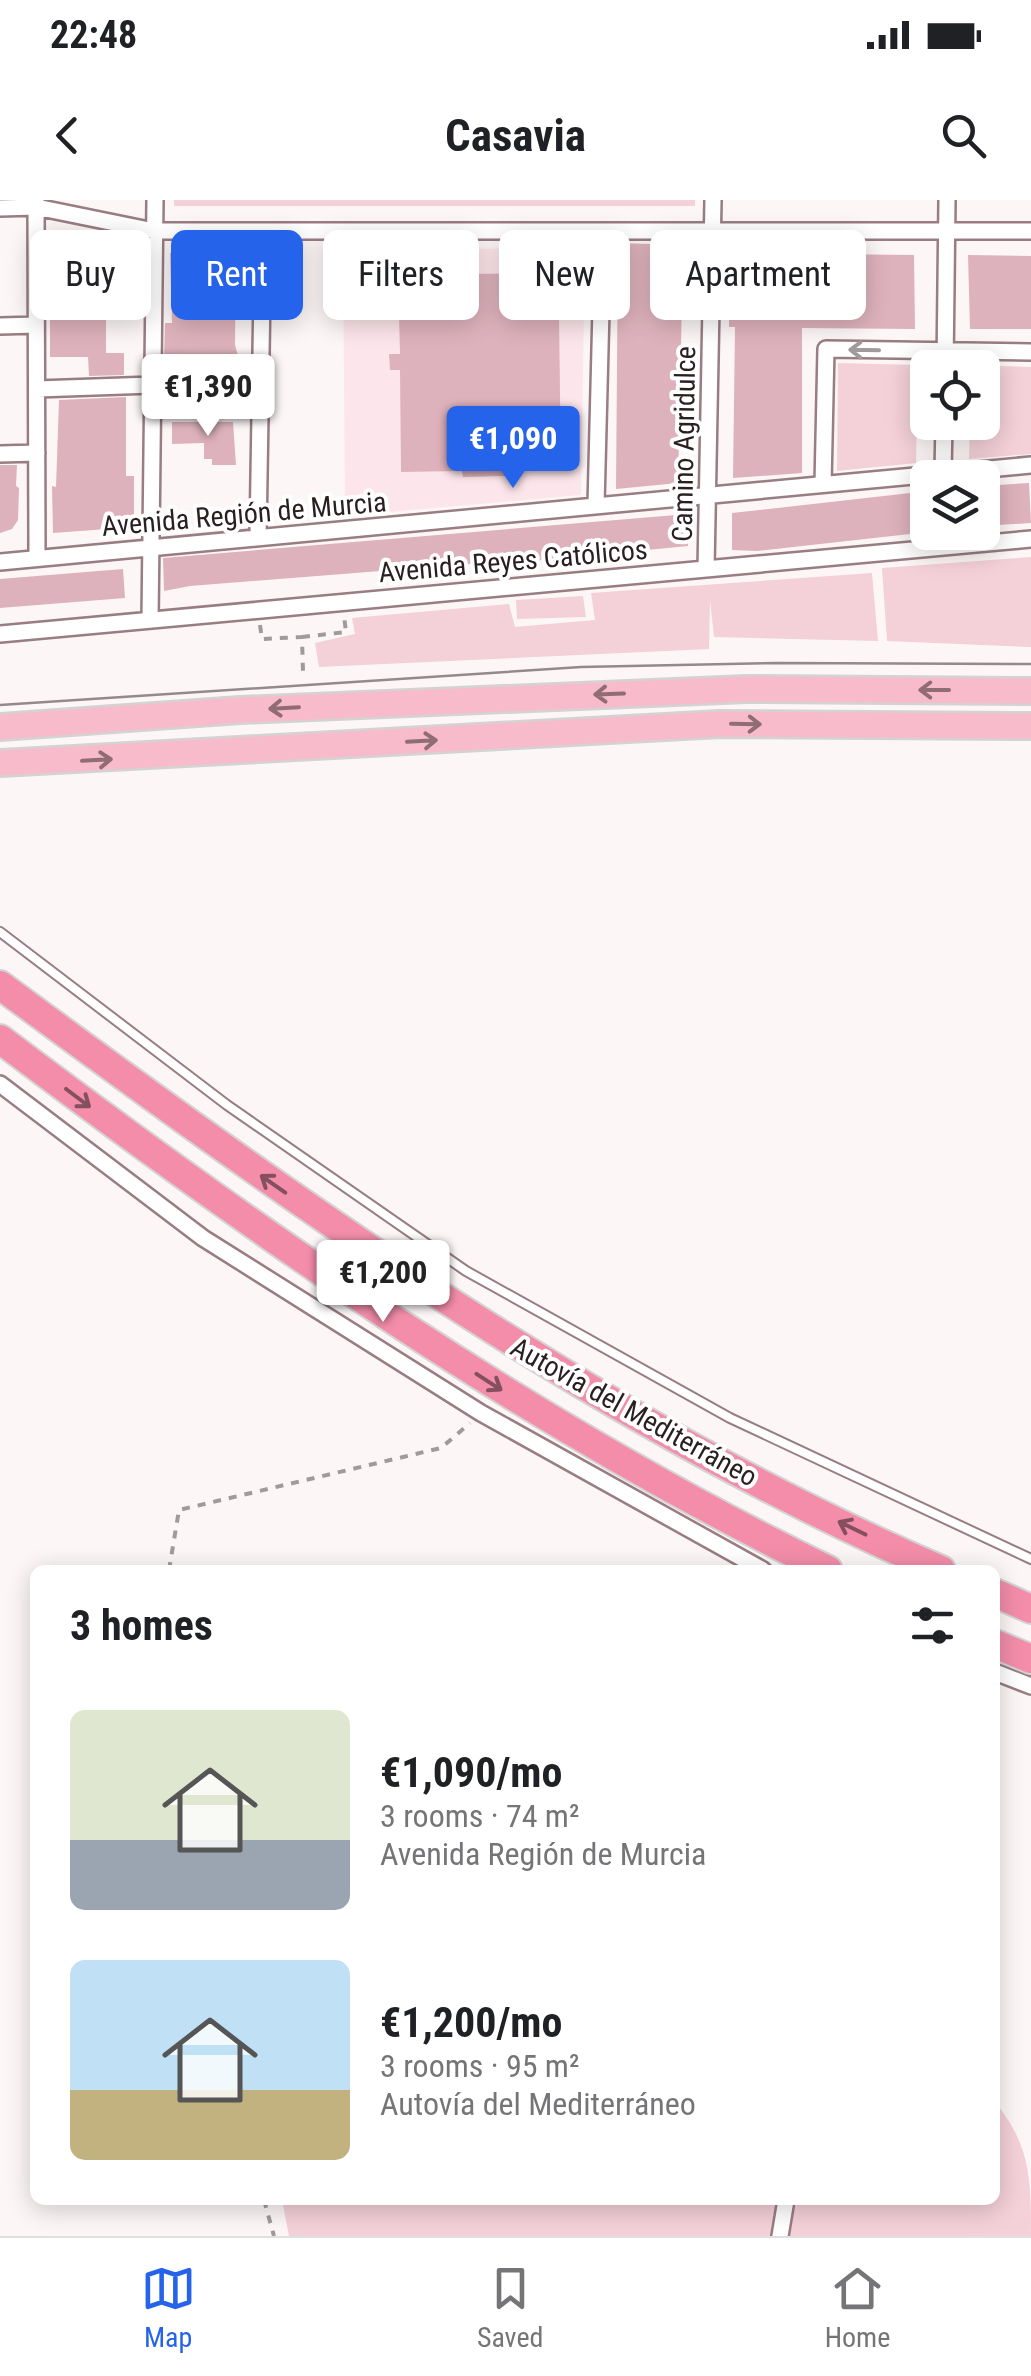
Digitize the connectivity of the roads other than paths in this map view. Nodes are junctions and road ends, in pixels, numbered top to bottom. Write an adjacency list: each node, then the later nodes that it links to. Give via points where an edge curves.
1 (154, 200): 7 (street)
2 (713, 200): 6 (street, Camino Agridulce)
3 (947, 200): 12 (street)
4 (36, 204): 5 (street); 7 (street); 17 (street)
5 (0, 208)
6 (712, 230)
7 (154, 231): 8 (street); 23 (street)
8 (171, 231)
9 (303, 231): 10 (street)
10 (499, 231)
11 (866, 231): 12 (street)
12 (946, 231): 13 (street); 19 (street)
13 (1031, 231)
14 (262, 320): 33 (street)
15 (601, 320): 32 (street)
16 (711, 320): 31 (street, Camino Agridulce)
17 (36, 325): 18 (street); 24 (street)
18 (0, 326)
19 (945, 350)
20 (1031, 352): 21 (street)
21 (1000, 355)
22 (910, 356): 30 (street, one-way to 30, via 826,349)
23 (152, 386): 24 (street); 35 (street)
24 (36, 389): 25 (street)
25 (37, 453): 26 (street); 36 (street)
26 (0, 454)
27 (1031, 465): 28 (street, Avenida Región de Murcia)
28 (1000, 468)
29 (910, 476): 30 (street, Avenida Región de Murcia)
30 (823, 484): 31 (street, Avenida Región de Murcia)
31 (708, 495): 32 (street, Avenida Región de Murcia); 38 (street, Camino Agridulce)
32 (596, 506): 33 (street, Avenida Región de Murcia)
33 (258, 538): 35 (street, Avenida Región de Murcia)
34 (1031, 539): 38 (street, Avenida Reyes Católicos)
35 (151, 547): 36 (street, Avenida Región de Murcia); 39 (street)
36 (37, 558): 37 (street, Avenida Región de Murcia)
37 (0, 562)
38 (706, 568): 39 (street, Avenida Reyes Católicos)
39 (150, 620): 40 (street, Avenida Reyes Católicos)
40 (0, 634)
41 (1031, 691): 43 (main road, one-way to 43, via 747,688 259,709)
42 (1031, 726): 44 (main road, one-way to 42, via 720,724)
43 (0, 728)
44 (0, 762)
45 (0, 932): 49 (lane, via 227,1105 466,1271 730,1418)
46 (0, 985): 52 (highway, Autovía del Mediterráneo, one-way to 46, via 770,1488 540,1362 244,1165)
47 (0, 1039): 51 (highway, Autovía del Mediterráneo, one-way to 51, via 228,1209 465,1366 736,1525)
48 (0, 1084): 50 (street, via 204,1238 481,1413)
49 (1031, 1559)
50 (754, 1565)
51 (818, 1565)
52 (930, 1565)
53 (1000, 1596): 54 (highway)
54 (1031, 1609)
55 (1000, 1646): 56 (highway)
56 (1031, 1659)
57 (1000, 1674): 58 (street)
58 (1031, 1686)
59 (785, 2205): 60 (street)
60 (780, 2236)

